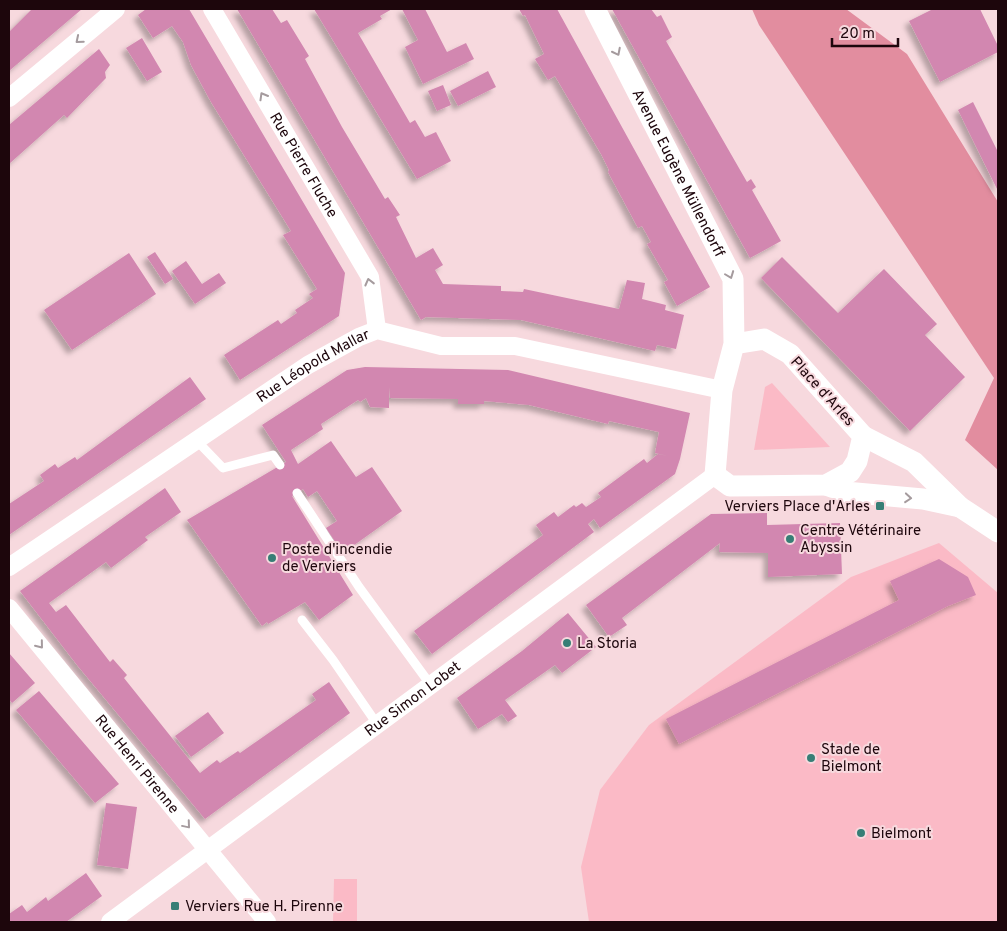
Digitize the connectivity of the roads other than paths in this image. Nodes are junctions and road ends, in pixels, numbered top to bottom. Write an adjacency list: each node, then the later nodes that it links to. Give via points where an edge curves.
1 (116, 9): 4 (street, one-way to 4)
2 (212, 9): 5 (street, Rue Pierre Fluche, one-way to 2, via 370,277)
3 (595, 9): 6 (street, Avenue Eugène Müllendorff, one-way to 6, via 732,279)
4 (9, 98)
5 (378, 330): 7 (street, Rue Léopold Mallar, via 441,346 515,346); 9 (street, Rue Léopold Mallar, via 308,365)
6 (734, 344): 7 (street); 8 (street, Place d'Arles, via 764,339 790,354)
7 (722, 390): 11 (street)
8 (863, 436): 12 (street, Place d'Arles, via 850,472); 14 (street, via 914,462)
9 (197, 441): 10 (lane, via 223,468 273,455); 16 (street, Rue Léopold Mallar)
10 (280, 465)
11 (715, 475): 12 (street, Place d'Arles, via 730,486); 19 (street, Rue Simon Lobet)
12 (826, 485): 14 (street, one-way to 14, via 845,492 923,499)
13 (297, 493): 19 (lane, via 359,587)
14 (960, 507): 15 (street)
15 (998, 532)
16 (9, 567)
17 (9, 608): 21 (street, Rue Henri Pirenne, one-way to 21)
18 (302, 620): 20 (lane)
19 (430, 684): 20 (street, Rue Simon Lobet)
20 (377, 724): 21 (street, Rue Simon Lobet)
21 (207, 850): 22 (street, Rue Simon Lobet); 23 (street, Rue Henri Pirenne)
22 (110, 922)
23 (267, 922)

